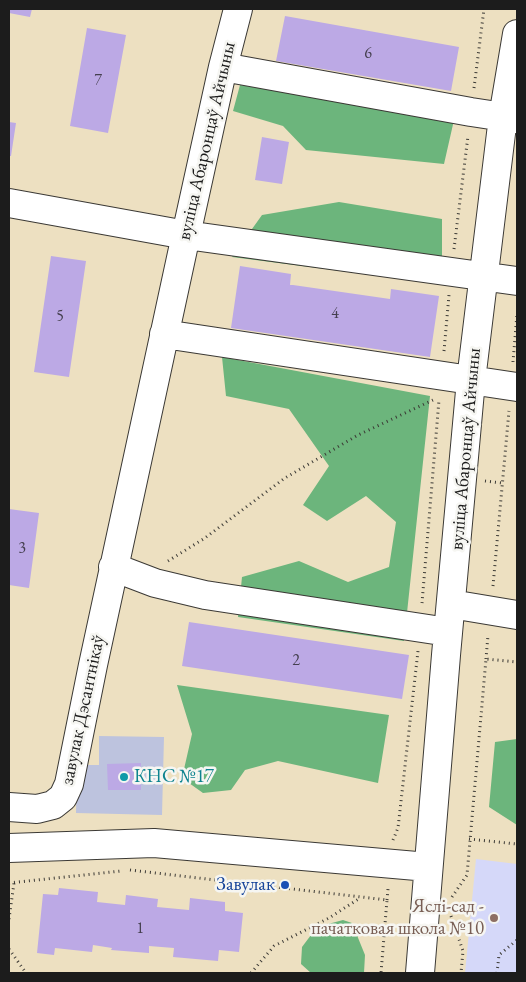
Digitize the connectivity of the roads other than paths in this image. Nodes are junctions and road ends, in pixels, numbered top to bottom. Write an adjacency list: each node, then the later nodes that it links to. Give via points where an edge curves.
1 (238, 9): 3 (street, вуліца Абаронцаў Айчыны)
2 (517, 34): 4 (street, вуліца Абаронцаў Айчыны)
3 (223, 67): 4 (street); 6 (street, вуліца Абаронцаў Айчыны)
4 (510, 118): 7 (street, вуліца Абаронцаў Айчыны)
5 (9, 203): 6 (street)
6 (186, 235): 7 (street); 9 (street, вуліца Абаронцаў Айчыны)
7 (484, 276): 8 (street); 10 (street, вуліца Абаронцаў Айчыны)
8 (517, 282)
9 (164, 334): 10 (street, via 441,386); 12 (street, вуліца Абаронцаў Айчыны)
10 (471, 380): 11 (street); 13 (street, вуліца Абаронцаў Айчыны)
11 (514, 386)
12 (113, 567): 15 (street, via 164,586 205,595); 16 (street, завулак Дэсантнікаў, via 66,791 53,805 37,809)
13 (451, 604): 14 (street); 15 (street, вуліца Абаронцаў Айчыны)
14 (517, 615)
15 (448, 632): 18 (street, вуліца Абаронцаў Айчыны)
16 (9, 807)
17 (9, 848): 18 (street, via 154,843)
18 (428, 866): 19 (street, вуліца Абаронцаў Айчыны)
19 (420, 973)

